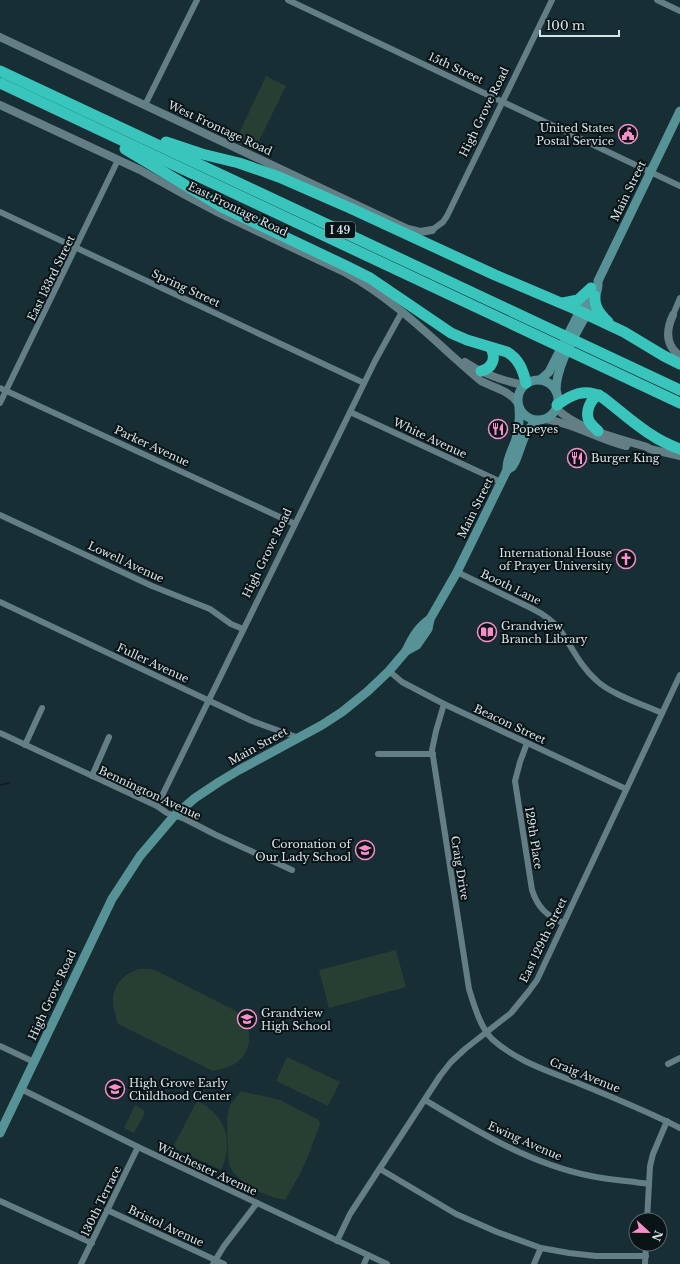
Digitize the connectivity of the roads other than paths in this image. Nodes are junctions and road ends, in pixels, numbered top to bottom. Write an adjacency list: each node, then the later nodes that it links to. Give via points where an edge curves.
1 (197, 0): 11 (street)
2 (288, 0): 9 (street, 15th Street)
3 (552, 0): 9 (street, High Grove Road)
4 (657, 0): 5 (street)
5 (680, 11)
6 (0, 37): 11 (street, West Frontage Road)
7 (0, 71): 13 (highway, I 49)
8 (0, 83): 14 (highway, I 49)
9 (502, 101): 16 (street, 15th Street); 19 (street, High Grove Road, via 447,216)
10 (0, 105): 15 (street, East Frontage Road)
11 (145, 106): 19 (street, West Frontage Road, via 408,229 420,232)
12 (680, 110): 16 (main road, Main Street)
13 (123, 128): 23 (highway, via 279,177); 39 (highway, I 49)
14 (103, 131): 28 (highway, via 117,144 216,204 358,272 451,332); 43 (highway, I 49)
15 (118, 160): 20 (street, East 133rd Street); 24 (street, East Frontage Road, via 219,213 346,272)
16 (651, 172): 17 (street, 15th Street); 21 (main road, Main Street)
17 (680, 186)
18 (0, 212): 20 (street, Spring Street)
19 (432, 230)
20 (76, 248): 35 (street, Spring Street); 38 (street, East 133rd Street)
21 (595, 288): 23 (highway, via 578,300); 26 (main road, Main Street); 27 (highway, via 595,303 598,310)
22 (680, 298): 25 (street)
23 (563, 303): 26 (highway)
24 (402, 312): 29 (street, East Frontage Road); 35 (street, High Grove Road)
25 (673, 314): 30 (street, via 669,322 668,336 673,350)
26 (581, 316): 27 (highway); 32 (main road, Main Street)
27 (611, 325): 31 (highway)
28 (491, 348): 33 (highway, via 494,356 492,364 488,369); 36 (highway, via 507,352 516,358 522,369)
29 (452, 355): 33 (street, East Frontage Road); 44 (street, East Frontage Road, via 481,381 508,392)
30 (680, 356)
31 (680, 364)
32 (556, 367): 34 (main road, Main Street); 40 (main road, Main Street)
33 (481, 371): 36 (street, East Frontage Road, via 501,380)
34 (540, 380): 36 (main road, via 532,380); 40 (main road, via 550,384)
35 (364, 383): 46 (street, High Grove Road)
36 (525, 384): 44 (main road, via 519,392)
37 (0, 388): 38 (street, Parker Avenue)
38 (6, 390): 42 (street, East 133rd Street); 55 (street, Parker Avenue)
39 (680, 390)
40 (556, 391): 45 (main road)
41 (599, 395): 45 (highway, via 576,393); 48 (highway, via 591,401 587,415); 49 (highway, via 650,434)
42 (0, 403)
43 (680, 403)
44 (518, 405): 47 (main road, via 526,417); 52 (main road, Main Street, via 518,434)
45 (557, 406): 47 (main road, via 553,413); 48 (street, via 569,418)
46 (350, 412): 53 (street, White Avenue); 55 (street, High Grove Road)
47 (541, 420): 50 (street, via 562,423 615,443); 52 (main road, Main Street, via 531,425 526,432 515,462)
48 (598, 431): 50 (street)
49 (680, 449)
50 (650, 450): 51 (street)
51 (680, 456)
52 (507, 470): 53 (main road, Main Street)
53 (501, 482): 56 (main road, Main Street)
54 (0, 515): 58 (street, Lowell Avenue, via 152,586 210,609 231,624)
55 (295, 524): 58 (street, High Grove Road)
56 (456, 572): 59 (main road, Main Street, via 430,619 428,629 417,644 406,651); 64 (street, Booth Lane, via 543,614 559,630 596,681)
57 (0, 602): 61 (street, Fuller Avenue)
58 (244, 629): 61 (street, High Grove Road)
59 (389, 671): 62 (street, Beacon Street, via 402,682); 67 (main road, Main Street, via 342,712)
60 (680, 675): 64 (street, East 129th Street)
61 (209, 700): 67 (street, Fuller Avenue, via 252,721); 74 (street, High Grove Road)
62 (444, 704): 68 (street, Beacon Street); 71 (street, Craig Drive, via 436,731)
63 (42, 708): 69 (street)
64 (662, 713): 73 (street, East 129th Street)
65 (0, 733): 69 (street, Bennington Avenue)
66 (109, 736): 72 (street)
67 (299, 738): 75 (main road, Main Street, via 219,782)
68 (527, 743): 73 (street, Beacon Street); 78 (street, 129th Place, via 515,781 532,890 542,910)
69 (25, 745): 72 (street, Bennington Avenue)
70 (378, 754): 71 (street)
71 (433, 754): 79 (street, Craig Drive, via 469,989 476,1012)
72 (92, 776): 74 (street, Bennington Avenue)
73 (626, 790): 78 (street, East 129th Street)
74 (157, 806): 75 (street, Bennington Avenue)
75 (174, 816): 76 (street, Bennington Avenue); 77 (main road, Main Street)
76 (292, 870)
77 (130, 871): 82 (main road, High Grove Road, via 112,898)
78 (563, 923): 79 (street, East 129th Street, via 537,980 511,1013)
79 (487, 1032): 85 (street, East 129th Street, via 451,1062); 86 (street, Craig Avenue, via 504,1048 530,1064)
80 (0, 1046): 82 (street)
81 (680, 1058): 83 (street)
82 (34, 1062): 84 (main road, High Grove Road)
83 (668, 1064)
84 (21, 1089): 88 (main road, High Grove Road); 89 (street, Winchester Avenue)
85 (425, 1100): 90 (street, East 129th Street); 91 (street, Ewing Avenue, via 493,1140 537,1160 591,1176)
86 (667, 1121): 87 (street, Craig Avenue); 91 (street, via 653,1154)
87 (680, 1128)
88 (0, 1133)
89 (138, 1147): 93 (street, Winchester Avenue); 94 (street, 130th Terrace)
90 (380, 1169): 96 (street, East 129th Street, via 350,1214); 98 (street, via 456,1214)
91 (649, 1184): 95 (street)
92 (0, 1201): 97 (street)
93 (257, 1203): 96 (street, Winchester Avenue); 102 (street)
94 (108, 1210): 97 (street, 130th Terrace); 102 (street, Bristol Avenue)
95 (647, 1212)
96 (337, 1241): 100 (street, Winchester Avenue)
97 (92, 1243): 103 (street, 130th Terrace)
98 (541, 1248): 101 (street, via 596,1256); 107 (street)
99 (646, 1252): 101 (street)
100 (368, 1256): 105 (street); 106 (street, Winchester Avenue)
101 (646, 1256): 108 (street)
102 (214, 1262): 104 (street, Bristol Avenue)
103 (82, 1264)
104 (224, 1264)
105 (364, 1264)
106 (387, 1264)
107 (534, 1264)
108 (645, 1264)

